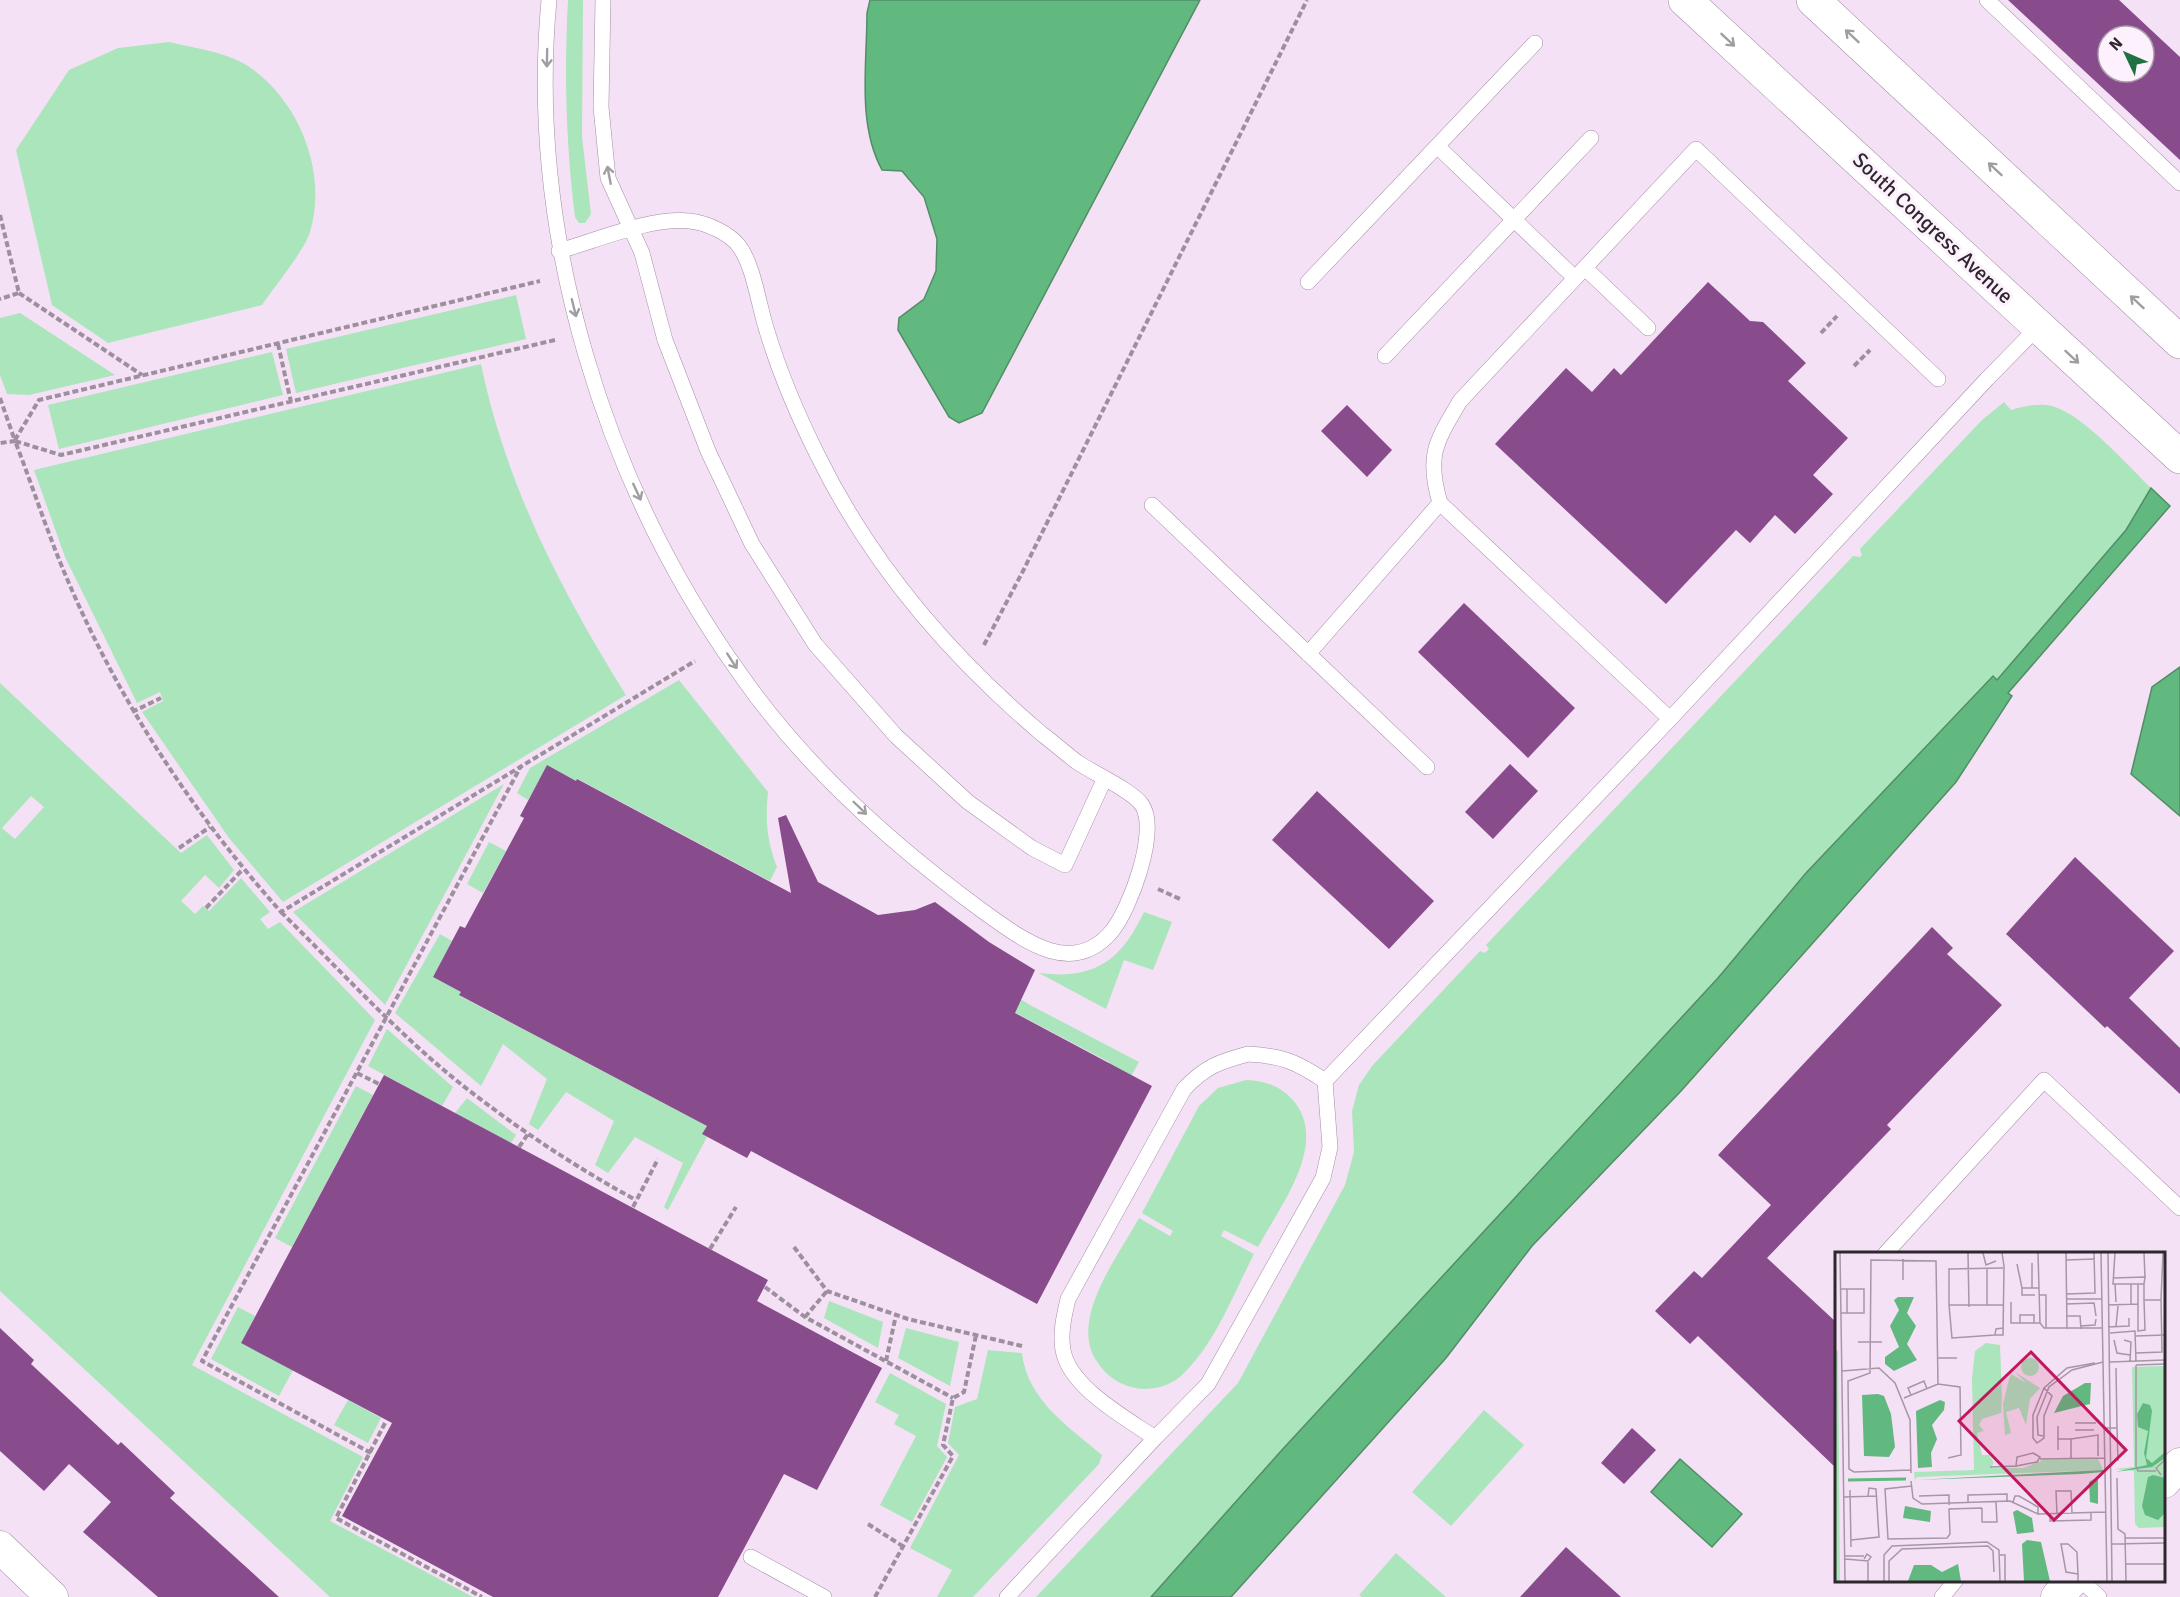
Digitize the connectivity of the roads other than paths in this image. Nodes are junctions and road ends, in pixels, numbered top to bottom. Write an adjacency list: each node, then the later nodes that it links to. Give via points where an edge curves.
1 (549, 0): 12 (lane, one-way to 12, via 548,136)
2 (603, 0): 11 (lane, one-way to 2, via 608,178 601,107)
3 (1813, 0): 17 (main road, one-way to 3)
4 (1986, 0): 9 (lane)
5 (1688, 1): 15 (main road, South Congress Avenue, one-way to 15)
6 (1535, 43): 8 (lane)
7 (1591, 138): 10 (lane)
8 (1437, 146): 10 (lane); 14 (lane)
9 (2180, 183)
10 (1514, 220): 13 (lane); 18 (lane)
11 (630, 229): 12 (lane); 26 (lane, via 691,221 718,229 738,243 799,417 835,492 881,561 933,629 995,692 1073,759); 26 (lane, via 642,253 665,340 708,451 752,544 815,644 896,736 953,789 1032,848 1065,865)
12 (559, 251): 26 (lane, one-way to 26, via 619,454 673,570 744,680 829,778 885,832 976,906 1048,951 1067,954 1087,950 1105,939 1118,924 1148,844 1149,824 1141,802)
13 (1580, 273): 16 (lane); 19 (lane, via 1696,149); 21 (lane, via 1460,401 1433,455)
14 (1308, 282)
15 (2039, 326): 20 (main road, South Congress Avenue, one-way to 20); 24 (lane)
16 (1648, 328)
17 (2180, 342)
18 (1385, 356)
19 (1938, 379)
20 (2180, 457)
21 (1440, 503): 23 (lane); 24 (lane)
22 (1152, 505): 23 (lane)
23 (1308, 654): 25 (lane)
24 (1670, 719): 27 (lane)
25 (1427, 767)
26 (1104, 780)
27 (1325, 1081): 30 (lane, via 1330,1147 1323,1178 1208,1384); 30 (lane, via 1297,1062 1248,1054 1214,1063 1198,1073 1184,1089 1068,1299 1062,1326 1063,1352 1071,1370 1087,1389)
28 (2180, 1208): 29 (lane, via 2044,1080)
29 (1887, 1252)
30 (1155, 1438): 40 (lane)
31 (2180, 1464): 32 (street)
32 (2165, 1480)
33 (0, 1547): 38 (street)
34 (751, 1557): 39 (lane)
35 (1955, 1582): 41 (lane)
36 (2072, 1582): 42 (street)
37 (2082, 1582): 43 (lane)
38 (52, 1597)
39 (824, 1597)
40 (1007, 1597)
41 (1942, 1597)
42 (2057, 1597)
43 (2098, 1597)

